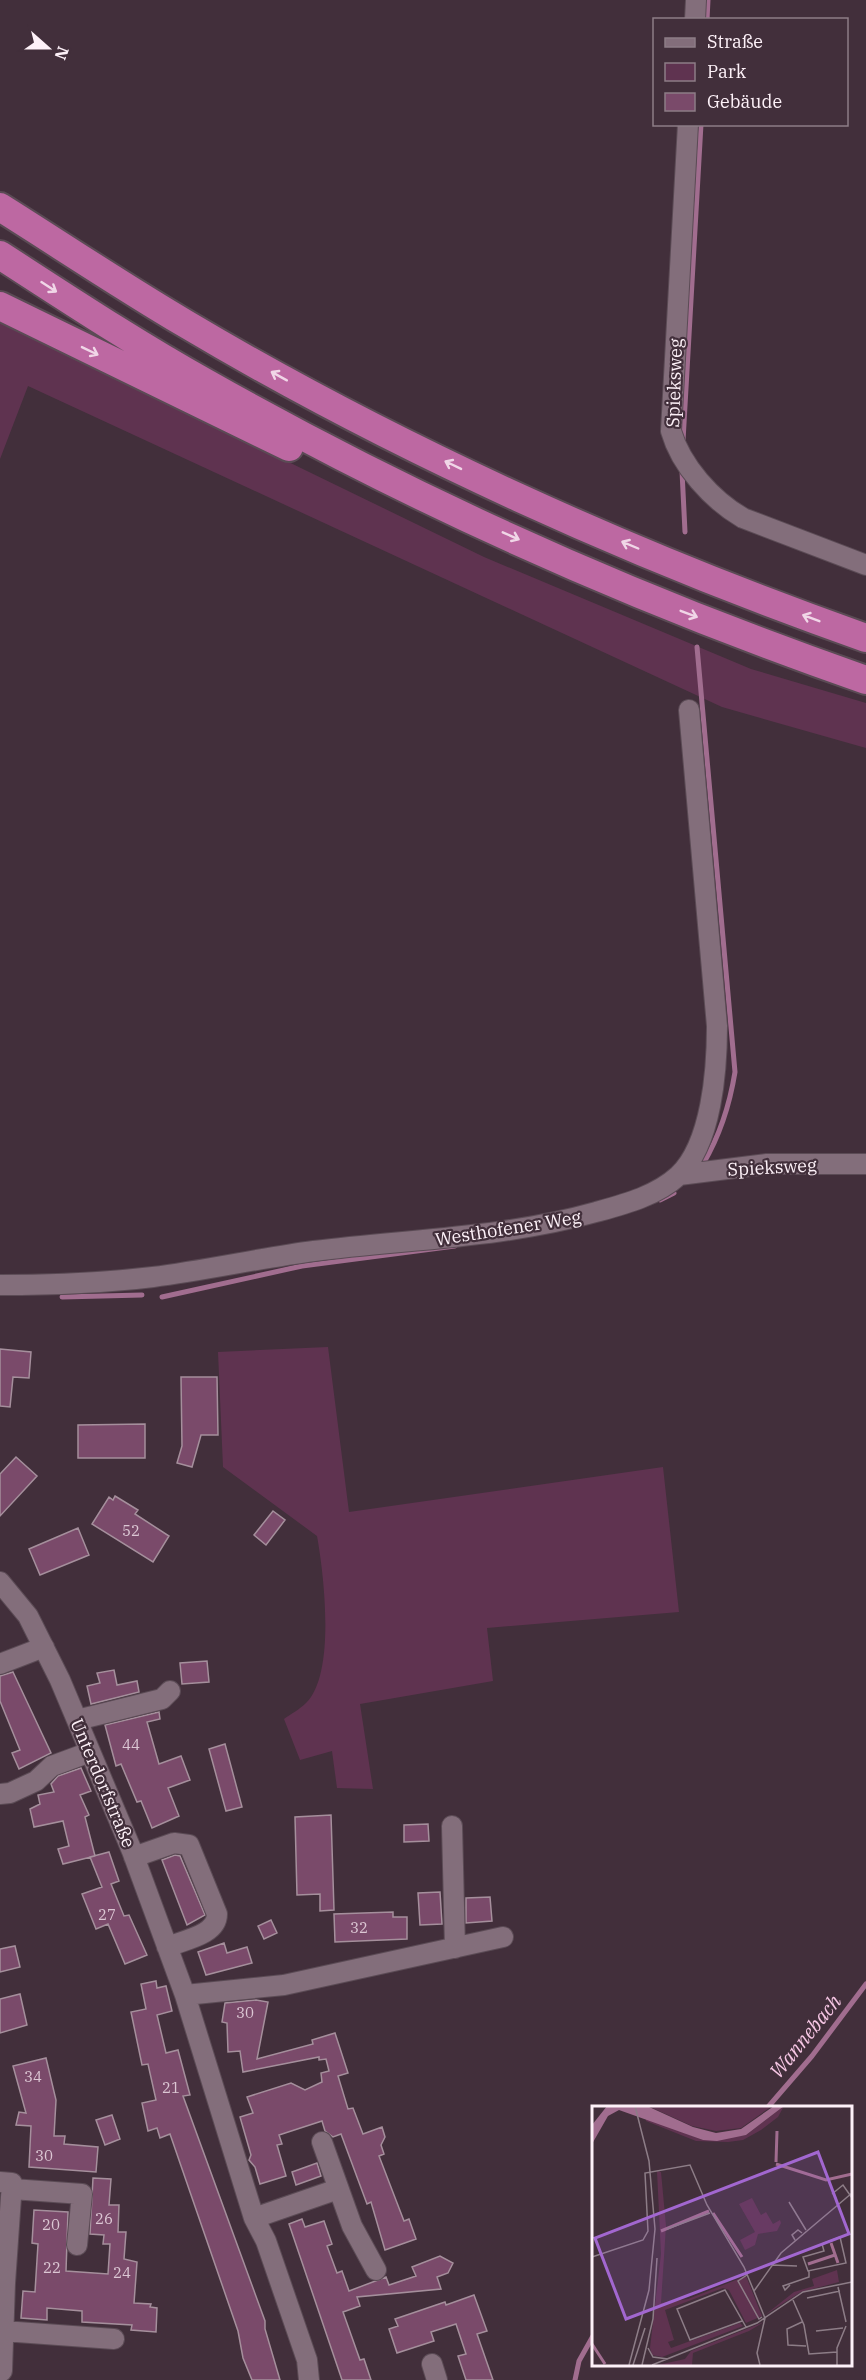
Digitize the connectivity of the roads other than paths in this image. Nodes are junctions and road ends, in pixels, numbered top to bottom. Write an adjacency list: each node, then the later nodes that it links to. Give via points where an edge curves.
1 (696, 0): 2 (street)
2 (694, 18)
3 (688, 126): 8 (street, Spieksweg, via 671,431 676,448 726,508)
4 (0, 207): 9 (highway, one-way to 4, via 737,590 547,510 377,428 186,324)
5 (0, 255): 7 (highway, one-way to 7, via 206,383)
6 (0, 306): 7 (highway, one-way to 7, via 267,438)
7 (457, 512): 10 (highway, one-way to 10, via 644,597)
8 (866, 565)
9 (866, 638)
10 (866, 680)
11 (689, 710): 13 (street, Westhofener Weg, via 717,1026 717,1077 706,1121 689,1162)
12 (866, 1164): 13 (street, Spieksweg, via 767,1164)
13 (679, 1175): 14 (street, Westhofener Weg, via 632,1203 562,1222 476,1236 315,1251 155,1277 65,1285)
14 (0, 1285)
15 (0, 1581): 16 (street, Unterdorfstraße, via 28,1616)
16 (44, 1647): 17 (street); 19 (street, Unterdorfstraße)
17 (0, 1664)
18 (170, 1691): 19 (street, via 162,1700)
19 (77, 1720): 20 (street, Unterdorfstraße)
20 (90, 1752): 21 (street, via 52,1766 36,1781); 23 (street, Unterdorfstraße)
21 (0, 1794)
22 (452, 1826): 26 (street)
23 (134, 1857): 25 (street, Unterdorfstraße); 25 (street, via 174,1843 189,1845 217,1914 211,1930)
24 (503, 1937): 26 (street)
25 (167, 1947): 27 (street, Unterdorfstraße)
26 (455, 1948): 27 (street, via 284,1985)
27 (185, 1995): 31 (street, Unterdorfstraße)
28 (322, 2142): 30 (street)
29 (6, 2185): 32 (street, via 82,2194); 34 (street)
30 (338, 2189): 31 (street); 33 (street, via 352,2226)
31 (254, 2218): 38 (street, Unterdorfstraße, via 266,2241 307,2360)
32 (77, 2245)
33 (376, 2270)
34 (2, 2283): 35 (street)
35 (3, 2331): 36 (street); 37 (street)
36 (114, 2339)
37 (2, 2371)
38 (309, 2380)

